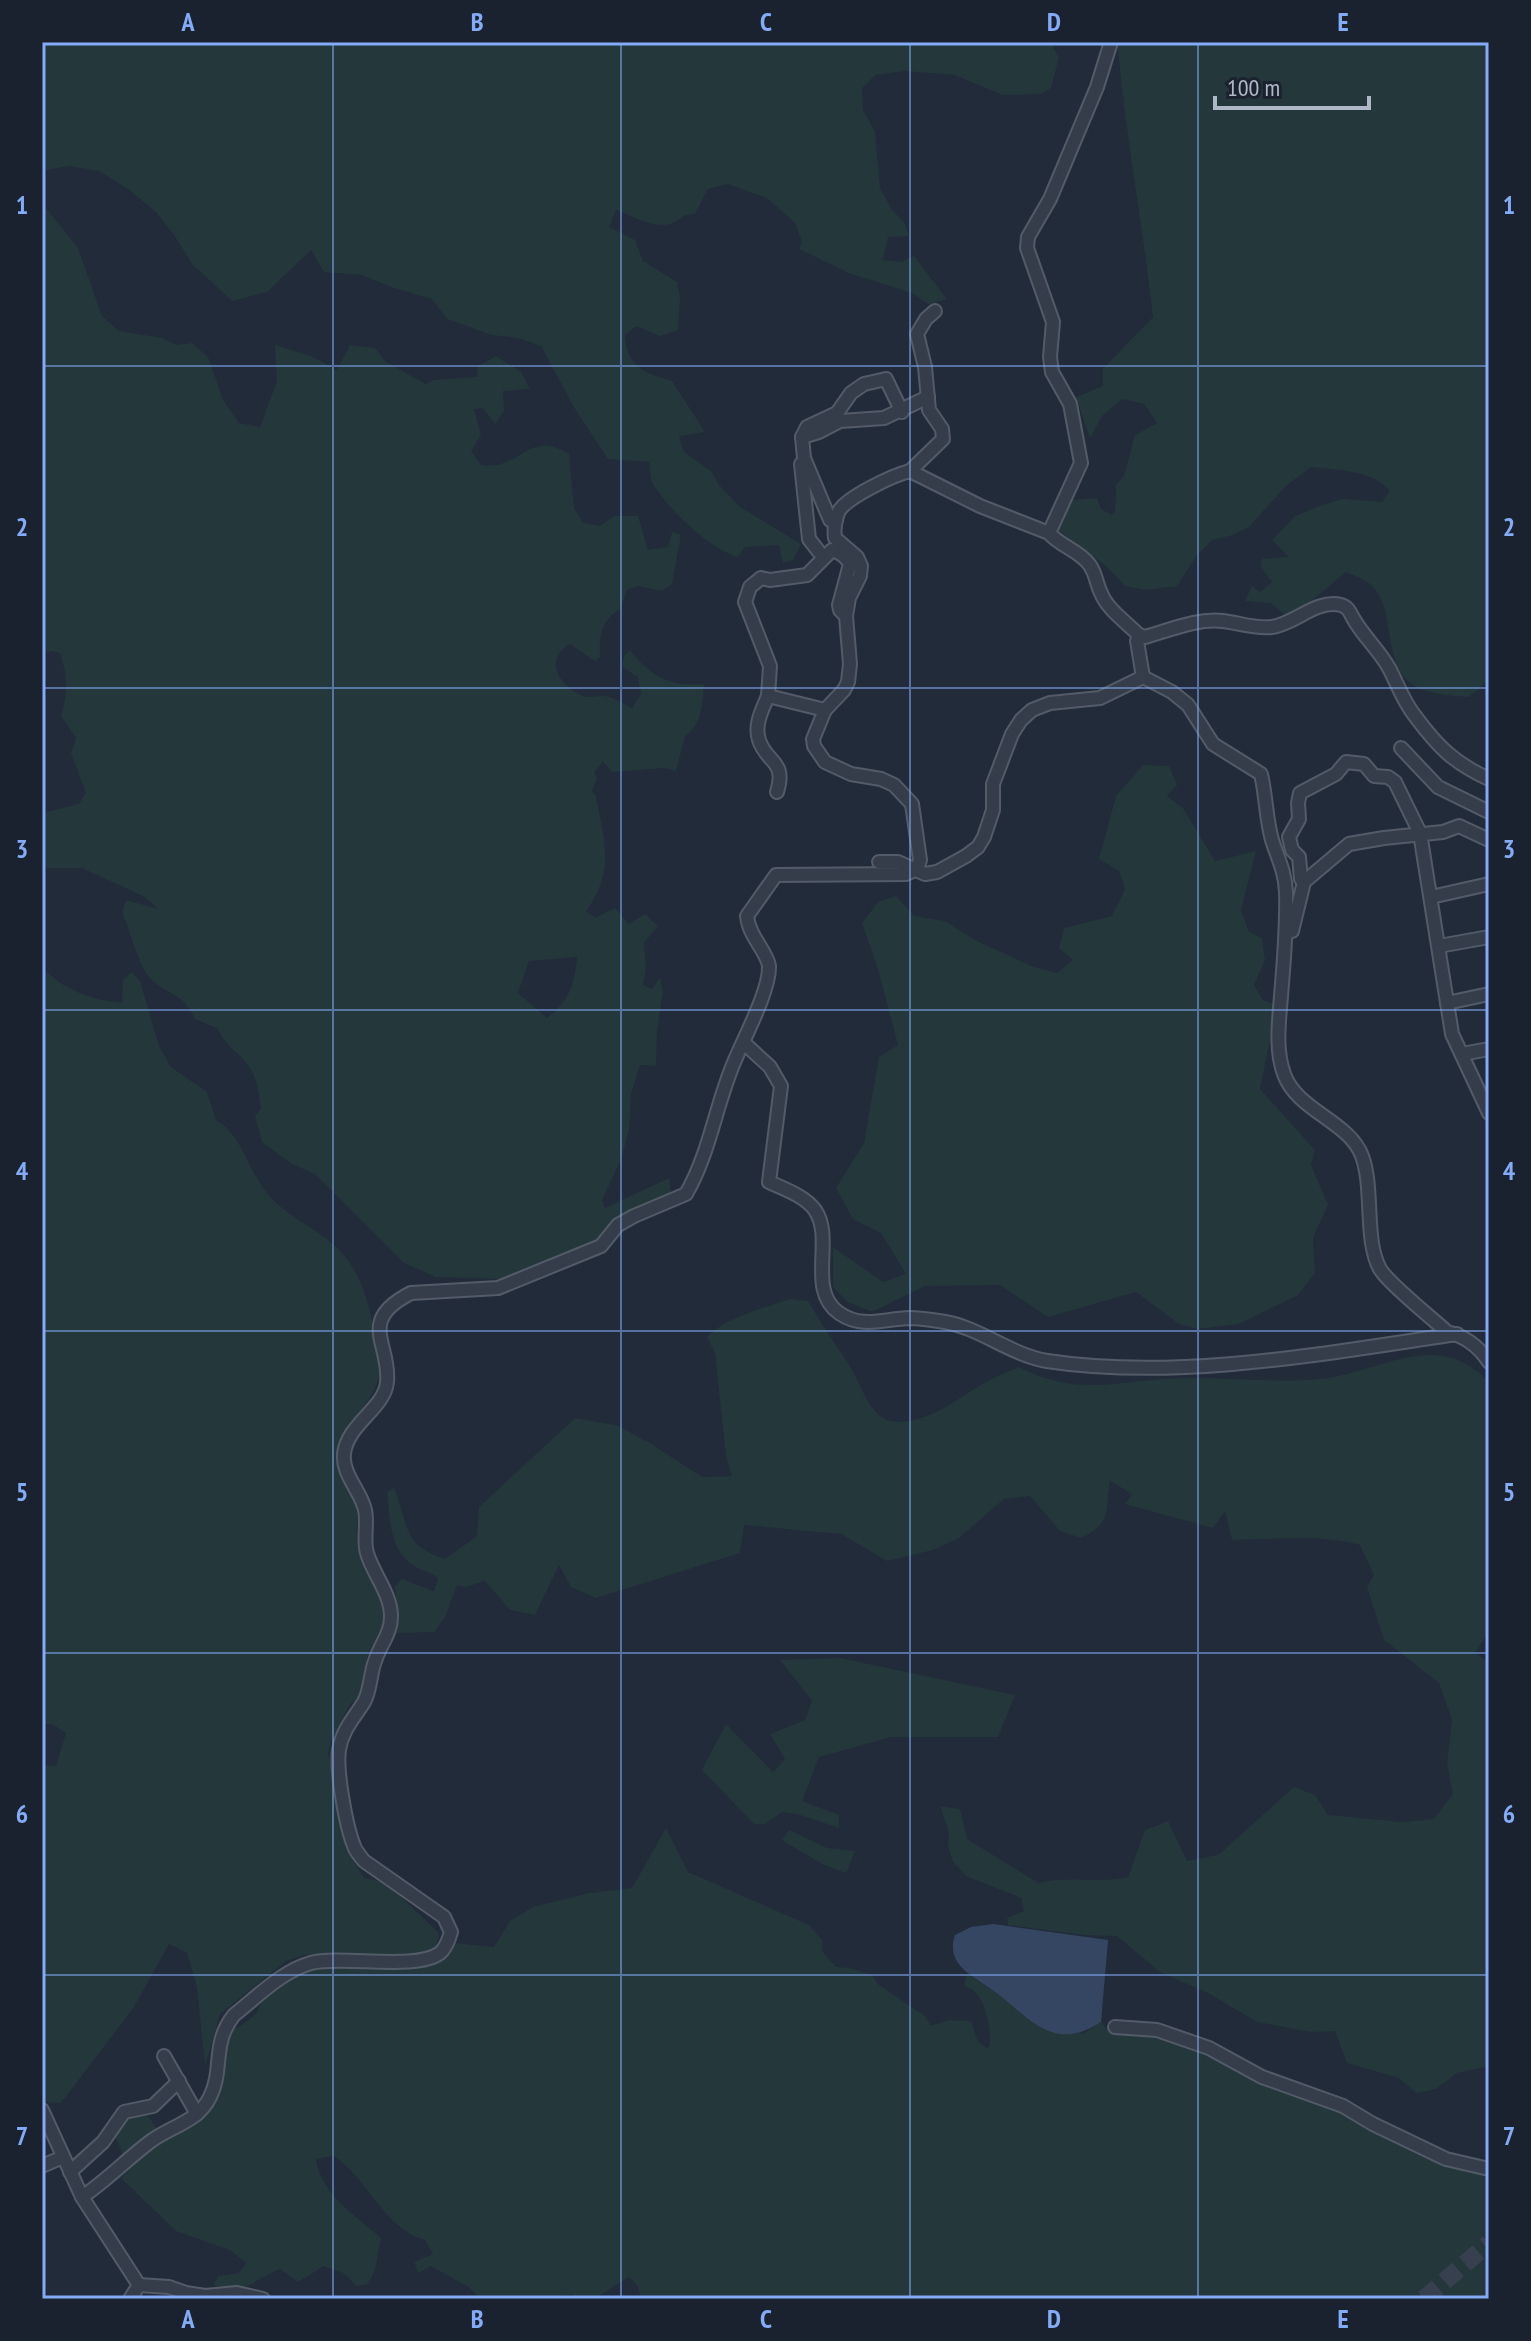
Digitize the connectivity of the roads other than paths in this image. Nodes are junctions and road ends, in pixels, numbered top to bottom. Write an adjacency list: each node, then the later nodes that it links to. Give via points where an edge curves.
1 (1111, 42): 9 (street, via 1050,199 1028,237 1031,267 1053,322 1052,372 1070,404 1081,463)
2 (935, 311): 3 (street, via 917,334)
3 (928, 397): 4 (street); 7 (street, via 943,439)
4 (902, 412): 5 (street, via 840,421); 5 (street, via 886,379 864,384 837,413 807,427)
5 (802, 437): 6 (street)
6 (804, 458): 8 (street, via 830,520); 10 (street, via 809,539)
7 (910, 471): 8 (street, via 846,503); 9 (street)
8 (836, 521): 11 (street, via 835,538 861,566)
9 (1049, 533): 12 (street, via 1088,562 1101,596)
10 (823, 557): 11 (street, via 832,550 850,564 839,605); 14 (street, via 807,575 761,578 746,594 770,666)
11 (846, 616): 15 (street, via 848,682)
12 (1139, 635): 13 (street); 17 (street, via 1208,621 1274,627 1315,607 1342,605 1388,667 1415,717 1462,767)
13 (1143, 677): 23 (street, via 1100,698 1032,710 1012,734 978,847 937,872); 27 (street, via 1188,705 1213,744 1261,774 1285,879)
14 (768, 696): 15 (street); 18 (street, via 757,729 759,742 779,768)
15 (825, 710): 23 (street, via 813,739 825,762 894,785 912,804)
16 (1401, 748): 19 (street, via 1438,787)
17 (1489, 779)
18 (777, 792)
19 (1489, 812)
20 (1420, 833): 21 (street, via 1459,826); 24 (street, via 1349,844); 24 (street, via 1395,782 1374,776 1364,764 1346,762 1336,774 1300,793 1299,819 1289,837); 26 (street)
21 (1489, 840)
22 (879, 862): 23 (street)
23 (917, 869): 32 (street, via 906,874 776,875 747,916 749,930 769,963)
24 (1304, 882): 27 (street, via 1292,931)
25 (1489, 884): 26 (street)
26 (1431, 897): 29 (street)
27 (1285, 932): 36 (street, via 1278,1039 1284,1075 1305,1104 1329,1118 1360,1149 1380,1269 1447,1332)
28 (1489, 937): 29 (street)
29 (1439, 946): 31 (street)
30 (1489, 994): 31 (street)
31 (1447, 1003): 34 (street)
32 (744, 1043): 36 (street, via 770,1067 781,1086 769,1182 806,1200 816,1211 822,1226 826,1297 853,1321 909,1318 950,1323 1043,1360 1087,1366 1276,1360); 42 (street, via 686,1194 618,1225 601,1246 498,1288 411,1293 385,1313 379,1328 387,1382 344,1453 365,1511 366,1551 386,1593 390,1628 364,1701 343,1736 340,1783 354,1848 364,1861 444,1917 451,1932 443,1952 433,1957 321,1961 290,1971 227,2023 217,2053 215,2086)
33 (1489, 1049): 34 (street)
34 (1462, 1054): 35 (street)
35 (1488, 1107)
36 (1457, 1334): 37 (street)
37 (1489, 1362)
38 (1115, 2027): 45 (street, via 1157,2030 1209,2048 1262,2077 1343,2106 1446,2159)
39 (164, 2056): 40 (street)
40 (179, 2081): 42 (street); 46 (street, via 153,2106 124,2112 103,2142)
41 (42, 2110): 43 (street)
42 (197, 2114): 47 (street, via 152,2140)
43 (63, 2157): 44 (street); 46 (street)
44 (42, 2166)
45 (1489, 2169)
46 (70, 2172): 47 (street)
47 (82, 2197): 48 (street)
48 (139, 2285): 49 (street); 50 (street)
49 (130, 2299)
50 (263, 2299)

